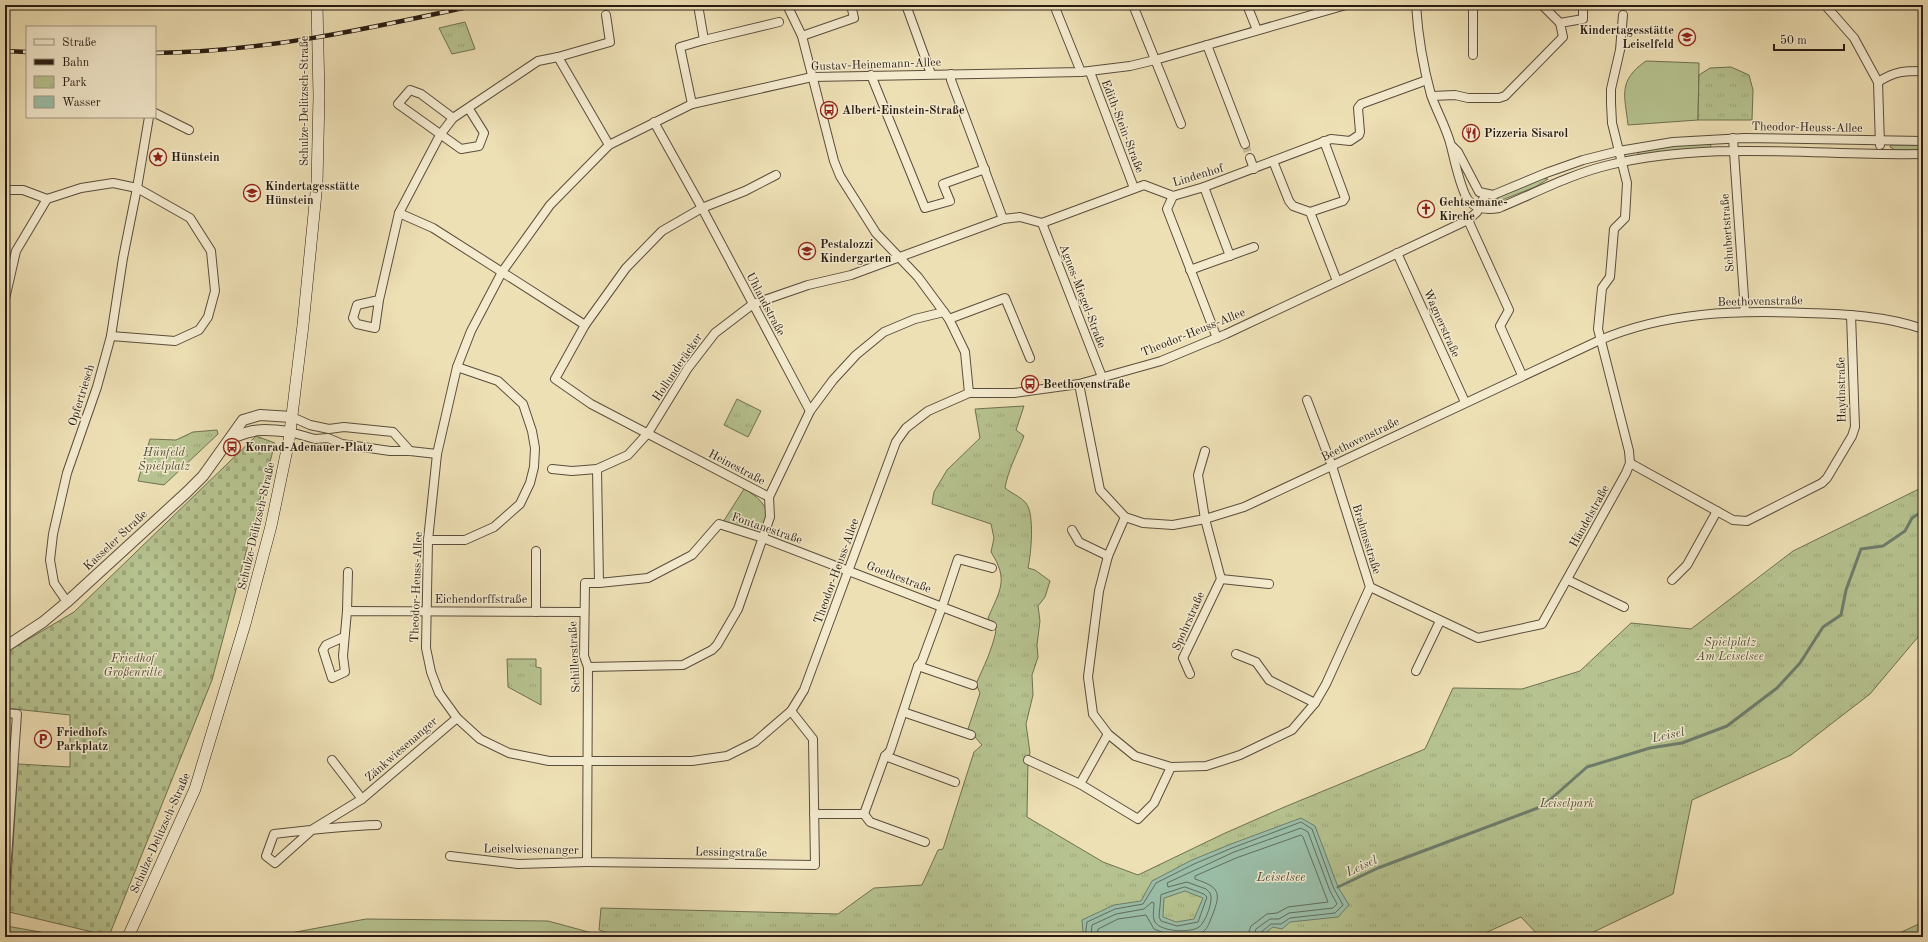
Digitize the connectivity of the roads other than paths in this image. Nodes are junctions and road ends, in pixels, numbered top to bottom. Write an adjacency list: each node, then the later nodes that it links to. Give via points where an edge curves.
1 (316, 5): 103 (main road, Schulze-Delitzsch-Straße, via 319,88 317,183)
2 (698, 5): 21 (street)
3 (787, 5): 20 (street)
4 (851, 5): 20 (street, via 854,18)
5 (906, 5): 29 (street)
6 (1054, 5): 27 (street)
7 (1133, 5): 25 (street)
8 (1248, 5): 19 (street)
9 (1346, 5): 19 (street, Gustav-Heinemann-Allee)
10 (1416, 5): 33 (street)
11 (1473, 5): 23 (street)
12 (1542, 5): 17 (street)
13 (1583, 5): 17 (street, via 1583,19)
14 (1825, 5): 34 (street, via 1854,38)
15 (606, 15): 24 (street, via 610,42)
16 (1623, 15): 52 (street, via 1620,50 1611,89 1612,123)
17 (1558, 21): 35 (street, via 1563,37 1505,96)
18 (779, 22): 21 (street)
19 (1257, 30): 22 (street, Gustav-Heinemann-Allee)
20 (802, 36): 32 (street)
21 (704, 40): 36 (street, via 680,47)
22 (1207, 45): 25 (street, Gustav-Heinemann-Allee); 49 (street)
23 (1474, 55)
24 (558, 57): 37 (street, via 538,60); 50 (street)
25 (1155, 60): 28 (street, Gustav-Heinemann-Allee); 42 (street)
26 (1923, 71): 34 (street, via 1890,74)
27 (1081, 72): 28 (street, Gustav-Heinemann-Allee); 30 (street, Gustav-Heinemann-Allee)
28 (1090, 72): 64 (street, Edith-Stein-Straße)
29 (931, 74): 30 (street, Gustav-Heinemann-Allee); 31 (street, Gustav-Heinemann-Allee)
30 (951, 74): 59 (street, via 951,80)
31 (872, 75): 32 (street, Gustav-Heinemann-Allee); 59 (street, via 925,208 950,201 943,184)
32 (812, 77): 36 (street, Gustav-Heinemann-Allee); 78 (street, via 840,176 876,233)
33 (1427, 80): 35 (street); 46 (street, Lindenhof, via 1359,106 1360,132 1354,139 1346,142 1334,139)
34 (1878, 82): 47 (street)
35 (1432, 96): 51 (street)
36 (692, 104): 41 (street, Gustav-Heinemann-Allee)
37 (469, 109): 40 (street); 44 (street, via 484,133 479,146 461,149)
38 (156, 114): 43 (street)
39 (149, 118): 63 (street, Opfertriesch)
40 (454, 118): 44 (street); 44 (street, via 421,94 410,90 398,104)
41 (654, 122): 50 (street, Gustav-Heinemann-Allee); 69 (street, Uhlandstraße)
42 (1181, 124)
43 (189, 130)
44 (440, 135): 72 (street)
45 (1733, 138): 47 (street, Theodor-Heuss-Allee); 52 (street, Theodor-Heuss-Allee, via 1673,142); 53 (street)
46 (1324, 141): 57 (street, Lindenhof); 71 (street, via 1345,198 1344,201)
47 (1880, 141): 48 (street, Theodor-Heuss-Allee); 54 (street)
48 (1923, 141)
49 (1245, 144)
50 (609, 145): 81 (street, Gustav-Heinemann-Allee, via 550,205)
51 (1451, 145): 66 (street, via 1458,152 1476,189); 70 (street, via 1465,195)
52 (1619, 151): 58 (street); 66 (street, Theodor-Heuss-Allee, via 1568,165 1493,196)
53 (1733, 152): 54 (street, Theodor-Heuss-Allee); 58 (street, Theodor-Heuss-Allee, via 1671,155); 86 (street, Schubertstraße)
54 (1880, 154): 55 (street, Theodor-Heuss-Allee)
55 (1923, 154)
56 (1250, 158): 60 (street)
57 (1273, 161): 60 (street, Lindenhof); 71 (street, via 1289,201 1293,206)
58 (1622, 162): 70 (street, Theodor-Heuss-Allee, via 1573,176 1499,208); 93 (street, via 1627,183 1625,218 1614,229 1610,277 1602,288 1598,329)
59 (985, 169): 73 (street)
60 (1254, 169): 62 (street, Lindenhof)
61 (776, 175): 69 (street)
62 (1204, 187): 67 (street, Lindenhof); 79 (street)
63 (137, 188): 68 (street, via 114,183 81,188); 91 (street, Opfertriesch, via 122,258); 91 (street, via 190,218 211,251 215,291 208,317 199,330 175,341)
64 (1134, 188): 67 (street, Lindenhof, via 1144,185); 75 (street, Lindenhof)
65 (5, 190): 68 (street, via 23,190)
66 (1485, 195): 70 (street, Theodor-Heuss-Allee)
67 (1173, 196): 80 (street, via 1167,209)
68 (47, 199): 83 (street, via 16,251)
69 (702, 208): 85 (street, Uhlandstraße); 89 (street, Heinestraße, via 662,231 626,268)
70 (1479, 208): 74 (street, Theodor-Heuss-Allee)
71 (1310, 212): 82 (street)
72 (399, 213): 81 (street, via 433,228); 84 (street)
73 (1003, 219): 75 (street, via 1020,217); 78 (street)
74 (1468, 220): 77 (street, Theodor-Heuss-Allee); 96 (street, via 1509,310 1500,326)
75 (1042, 223): 97 (street, Agnes-Miegel-Straße)
76 (1254, 247): 79 (street)
77 (1397, 253): 82 (street, Theodor-Heuss-Allee); 101 (street, Wagnerstraße)
78 (899, 256): 85 (street, Hollunderäcker, via 892,261 851,275 808,285); 87 (street)
79 (1230, 256): 80 (street)
80 (1190, 270): 92 (street)
81 (502, 272): 89 (street); 95 (street, Gustav-Heinemann-Allee, via 471,331)
82 (1337, 281): 92 (street, Theodor-Heuss-Allee)
83 (5, 299)
84 (379, 300)
85 (753, 304): 102 (street, Uhlandstraße); 106 (street, Hollunderäcker, via 715,333 688,368)
86 (1745, 312): 88 (street, Beethovenstraße); 93 (street, Beethovenstraße, via 1666,319 1618,332)
87 (947, 315): 94 (street, via 1005,298); 99 (street, via 965,352); 102 (street, via 915,318 884,332 856,355)
88 (1851, 315): 90 (street, Beethovenstraße); 117 (street, Haydnstraße, via 1855,427 1827,478 1822,483 1748,521 1734,520)
89 (585, 324): 106 (street, Heinestraße, via 555,379 591,404)
90 (1923, 329)
91 (111, 336): 134 (street, Opfertriesch, via 67,473 53,534 50,560 54,583)
92 (1217, 338): 97 (street, Theodor-Heuss-Allee, via 1161,361)
93 (1600, 340): 96 (street, Beethovenstraße); 112 (street)
94 (1030, 358)
95 (457, 367): 111 (street, Gustav-Heinemann-Allee); 122 (street, via 498,381 523,404 535,448 534,467 520,504 494,527 465,540)
96 (1522, 375): 101 (street, Beethovenstraße)
97 (1102, 377): 98 (street, Theodor-Heuss-Allee)
98 (1079, 384): 99 (street, Theodor-Heuss-Allee, via 1014,393); 118 (street, Beethovenstraße, via 1100,490)
99 (969, 393): 126 (street, Theodor-Heuss-Allee, via 928,411 906,428 896,442)
100 (1307, 400): 113 (street, Brahmsstraße)
101 (1465, 402): 113 (street, Beethovenstraße)
102 (810, 410): 116 (street)
103 (292, 417): 104 (street, via 310,425); 105 (main road, Schulze-Delitzsch-Straße); 107 (street, Kasseler Straße, via 260,416 244,420)
104 (329, 429): 108 (street); 109 (street, via 344,427 392,432)
105 (290, 432): 107 (street, via 248,430); 108 (street, via 315,439); 174 (main road, Schulze-Delitzsch-Straße, via 271,526 245,624 195,789)
106 (648, 433): 115 (street, Hollunderäcker, via 628,454); 116 (street, Heinestraße)
107 (230, 438): 134 (street, Kasseler Straße, via 203,476)
108 (328, 438): 109 (street, via 342,444 390,451)
109 (410, 451): 111 (street)
110 (1205, 451): 119 (street, via 1198,474)
111 (437, 454): 122 (street, Theodor-Heuss-Allee)
112 (1630, 463): 117 (street, Haydnstraße); 129 (street, Händelstraße)
113 (1332, 466): 119 (street, Beethovenstraße, via 1244,507); 133 (street, Brahmsstraße)
114 (552, 469): 115 (street, Hollunderäcker)
115 (597, 469): 131 (street)
116 (769, 497): 121 (street, Heinestraße, via 770,517)
117 (1717, 511): 130 (street, via 1687,566)
118 (1125, 517): 119 (street, Beethovenstraße, via 1143,523 1173,525); 124 (street, Brahmsstraße)
119 (1205, 519): 128 (street)
120 (1072, 530): 124 (street, via 1078,542)
121 (763, 538): 126 (street, Fontanestraße); 131 (street, Fontanestraße, via 719,524 692,555 648,578); 147 (street, Heinestraße, via 738,610 712,650 683,665)
122 (428, 540): 138 (street, Theodor-Heuss-Allee)
123 (536, 551): 139 (street, Eichendorffstraße)
124 (1108, 556): 156 (street, Brahmsstraße, via 1099,591 1088,677 1093,714)
125 (992, 568): 135 (street, Goethestraße, via 958,559)
126 (848, 571): 135 (street, Goethestraße); 152 (street, Theodor-Heuss-Allee, via 807,684)
127 (348, 572): 137 (street)
128 (1221, 579): 132 (street); 149 (street, Spohrstraße, via 1183,658)
129 (1568, 580): 136 (street); 141 (street, Händelstraße, via 1542,624 1478,638)
130 (1672, 580)
131 (599, 583): 140 (street, Schillerstraße, via 585,583)
132 (1269, 584)
133 (1370, 587): 141 (street, Händelstraße); 151 (street, Brahmsstraße)
134 (67, 602): 144 (street, Kasseler Straße, via 43,622)
135 (942, 606): 142 (street, Goethestraße); 146 (street, Goethestraße)
136 (1624, 607)
137 (347, 611): 138 (street, Eichendorffstraße); 143 (street)
138 (426, 611): 139 (street, Eichendorffstraße); 155 (street, Theodor-Heuss-Allee, via 426,648 431,672 439,693)
139 (536, 612): 140 (street, Eichendorffstraße)
140 (584, 612): 147 (street, Schillerstraße, via 584,656)
141 (1440, 621): 148 (street)
142 (992, 626)
143 (344, 637): 143 (street, via 326,645 322,650 332,678 345,672)
144 (5, 647)
145 (1236, 654): 151 (street, via 1256,662 1269,680)
146 (918, 666): 150 (street); 153 (street, Goethestraße)
147 (588, 667): 161 (street, Schillerstraße)
148 (1416, 671)
149 (1190, 674)
150 (973, 685)
151 (1315, 703): 162 (street, Brahmsstraße, via 1292,730 1240,755 1206,766)
152 (791, 711): 161 (street, Theodor-Heuss-Allee, via 755,742 727,756 692,761); 166 (street, Lessingstraße, via 814,738)
153 (903, 712): 157 (street); 158 (street, Goethestraße, via 890,751)
154 (5, 713): 173 (street, via 17,714)
155 (457, 718): 161 (street, Theodor-Heuss-Allee, via 480,739 509,753 549,760); 165 (street, Zänkwiesenanger)
156 (1108, 734): 162 (street, Brahmsstraße, via 1135,756); 164 (street)
157 (971, 735)
158 (885, 756): 163 (street); 167 (street, Goethestraße)
159 (332, 760): 165 (street, Zänkwiesenanger)
160 (1028, 760): 164 (street)
161 (589, 761): 172 (street)
162 (1171, 768): 164 (street, via 1154,803 1138,819)
163 (955, 782)
164 (1080, 784)
165 (362, 799): 169 (street, Zänkwiesenanger)
166 (814, 814): 167 (street); 172 (street, Lessingstraße, via 815,865)
167 (864, 814): 170 (street, via 870,822)
168 (377, 825): 169 (street, Zänkwiesenanger)
169 (313, 830): 169 (street, Zänkwiesenanger, via 274,834 266,856 276,863)
170 (925, 842)
171 (450, 856): 172 (street, Leiselwiesenanger, via 518,864)
172 (587, 862)
173 (5, 887)
174 (128, 937)

